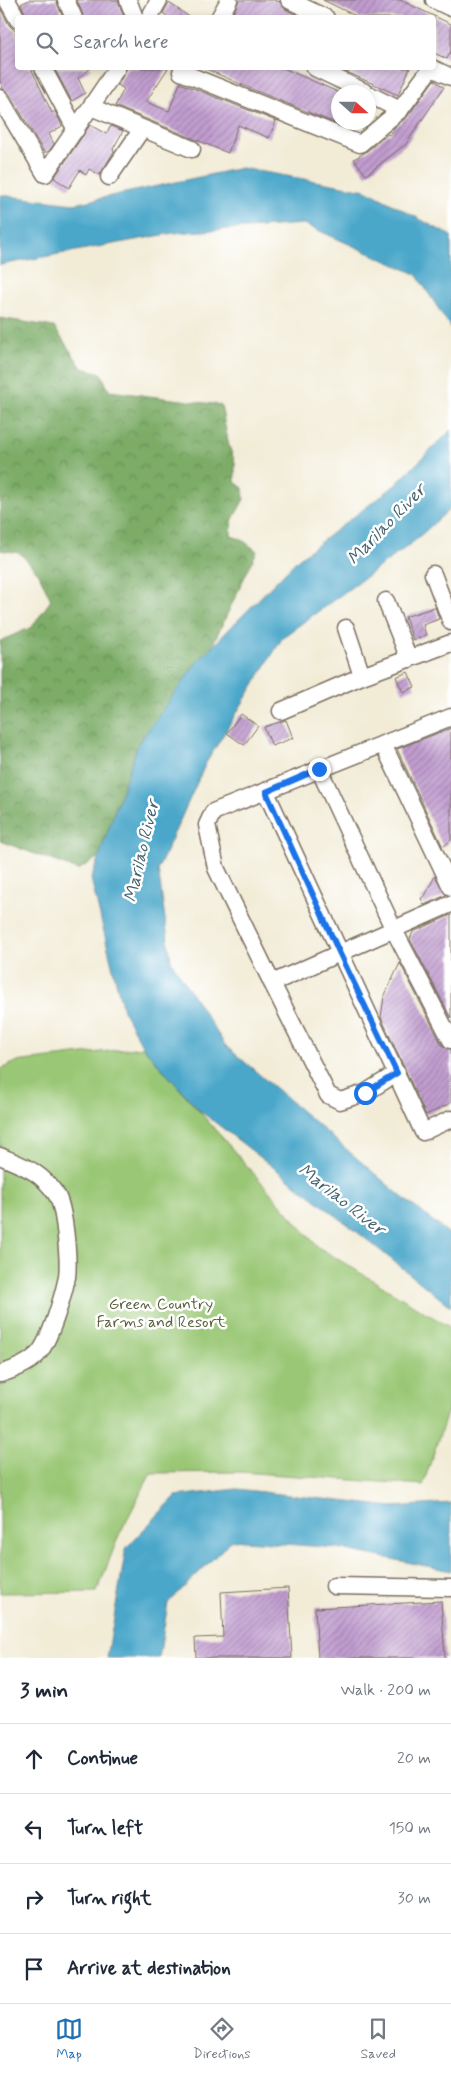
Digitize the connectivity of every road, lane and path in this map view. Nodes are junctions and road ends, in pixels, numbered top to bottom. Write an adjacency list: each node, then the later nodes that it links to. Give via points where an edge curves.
1 (7, 0): 9 (street)
2 (66, 0): 10 (street)
3 (128, 0): 11 (street)
4 (159, 0): 12 (street)
5 (229, 0): 13 (street)
6 (289, 0): 14 (street)
7 (434, 0): 8 (street)
8 (451, 8)
9 (15, 15)
10 (73, 15)
11 (134, 15)
12 (151, 15)
13 (221, 15)
14 (320, 15)
15 (44, 70): 31 (street)
16 (100, 70): 23 (street)
17 (116, 70): 23 (street)
18 (182, 70): 28 (street, via 360,144)
19 (318, 70): 24 (street)
20 (430, 70): 28 (street)
21 (435, 70): 22 (street)
22 (451, 77)
23 (107, 83): 27 (street)
24 (350, 85)
25 (0, 98): 29 (street)
26 (376, 98): 28 (street)
27 (91, 107): 30 (street); 31 (street)
28 (400, 110)
29 (6, 120): 31 (street, via 45,174)
30 (142, 129): 32 (street); 33 (street)
31 (76, 130)
32 (192, 149)
33 (109, 177)
34 (434, 574): 36 (street)
35 (386, 601): 39 (street)
36 (451, 622)
37 (346, 628): 40 (street)
38 (451, 643): 39 (street)
39 (409, 659): 40 (street)
40 (362, 676): 41 (street)
41 (281, 711)
42 (449, 721): 43 (street)
43 (383, 744): 44 (street); 46 (street)
44 (319, 769): 45 (street); 48 (street)
45 (266, 792): 49 (street); 50 (street, via 213,812 206,824 216,868)
46 (451, 887)
47 (451, 904): 48 (street)
48 (394, 930): 49 (street); 51 (street)
49 (339, 952): 50 (street); 52 (street)
50 (272, 982): 52 (street, via 328,1095 340,1101 365,1093)
51 (451, 1040)
52 (397, 1073): 53 (street, via 423,1132)
53 (451, 1119)
54 (0, 1156): 55 (street, via 39,1174 58,1196 65,1222 67,1276 48,1341 21,1367)
55 (0, 1374)
56 (334, 1586): 57 (street)
57 (451, 1588)

